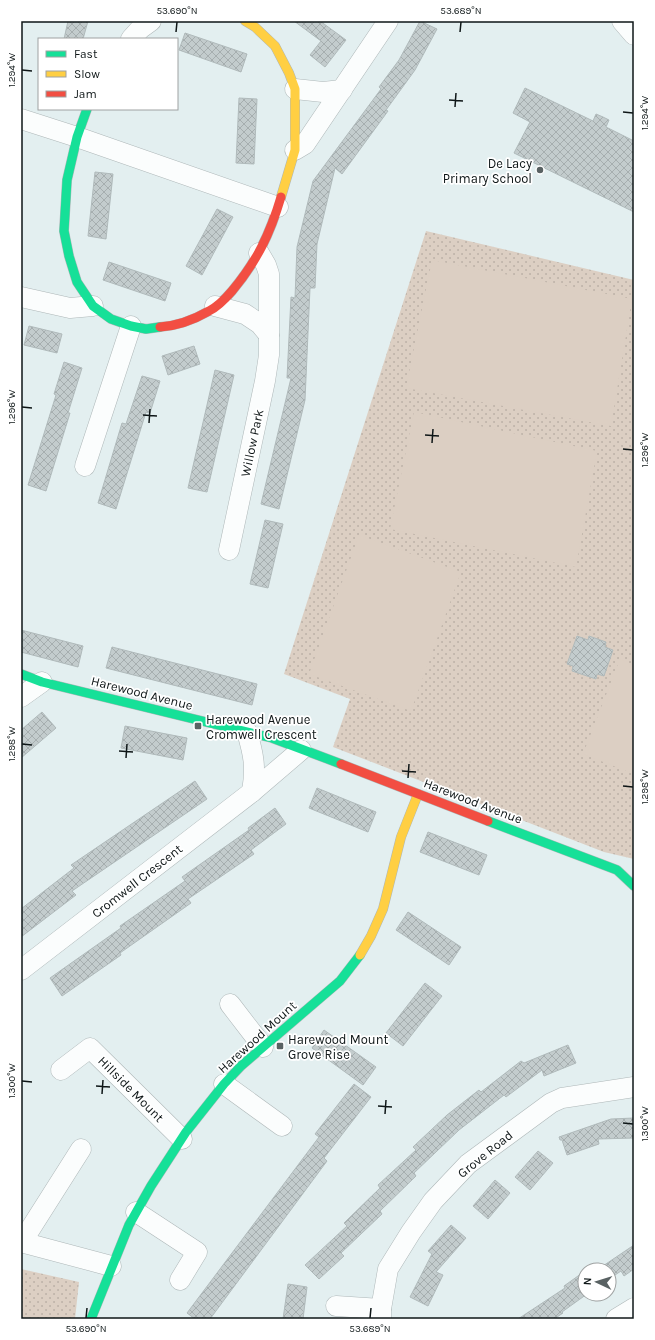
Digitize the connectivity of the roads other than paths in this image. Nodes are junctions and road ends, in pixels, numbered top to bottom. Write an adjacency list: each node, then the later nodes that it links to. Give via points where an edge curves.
1 (150, 21): 6 (street)
2 (245, 21): 7 (street, via 275,46)
3 (388, 21): 8 (street)
4 (622, 21): 5 (street)
5 (634, 35)
6 (132, 38)
7 (295, 89): 8 (street, via 323,92); 12 (street)
8 (342, 90): 12 (street, via 305,144)
9 (87, 110): 11 (street)
10 (21, 119): 11 (street)
11 (77, 137): 13 (street); 16 (street, via 67,180 64,231 77,282)
12 (294, 150): 13 (street)
13 (278, 207): 14 (street)
14 (259, 254): 17 (street, via 228,296); 19 (street, Willow Park, via 268,274)
15 (21, 297): 16 (street, via 70,308)
16 (93, 306): 18 (street, via 111,319)
17 (215, 306): 18 (street, via 210,311 164,327 146,329); 19 (street, via 245,314 260,324)
18 (131, 326): 20 (street)
19 (269, 335): 21 (street, Willow Park, via 265,381)
20 (85, 466)
21 (229, 550)
22 (21, 674): 23 (street, Harewood Avenue)
23 (42, 682): 24 (street); 25 (street, Harewood Avenue)
24 (21, 697)
25 (247, 732): 26 (street, Harewood Avenue, via 272,738); 27 (street, via 254,755)
26 (301, 750): 27 (street, Cromwell Crescent); 28 (street, Harewood Avenue)
27 (252, 792): 30 (street, Cromwell Crescent)
28 (418, 794): 29 (street, Harewood Avenue, via 617,870); 32 (street, Harewood Mount, via 401,837 380,919 367,944 340,981)
29 (634, 886)
30 (21, 970)
31 (230, 1004): 32 (street)
32 (263, 1047): 34 (street, Harewood Mount)
33 (61, 1070): 37 (street, Hillside Mount, via 90,1048)
34 (224, 1084): 36 (street); 37 (street, Harewood Mount)
35 (634, 1087): 45 (street, Grove Road, via 551,1102 468,1164 434,1201 388,1269)
36 (282, 1126)
37 (182, 1139): 39 (street, Harewood Mount)
38 (81, 1149): 40 (street)
39 (136, 1212): 41 (street, Harewood Mount); 42 (street, via 197,1252)
40 (22, 1242): 41 (street)
41 (111, 1266): 46 (street, Harewood Mount)
42 (180, 1280)
43 (336, 1306): 45 (street, Grove Road)
44 (634, 1308): 47 (street)
45 (381, 1314)
46 (91, 1319)
47 (616, 1319)

